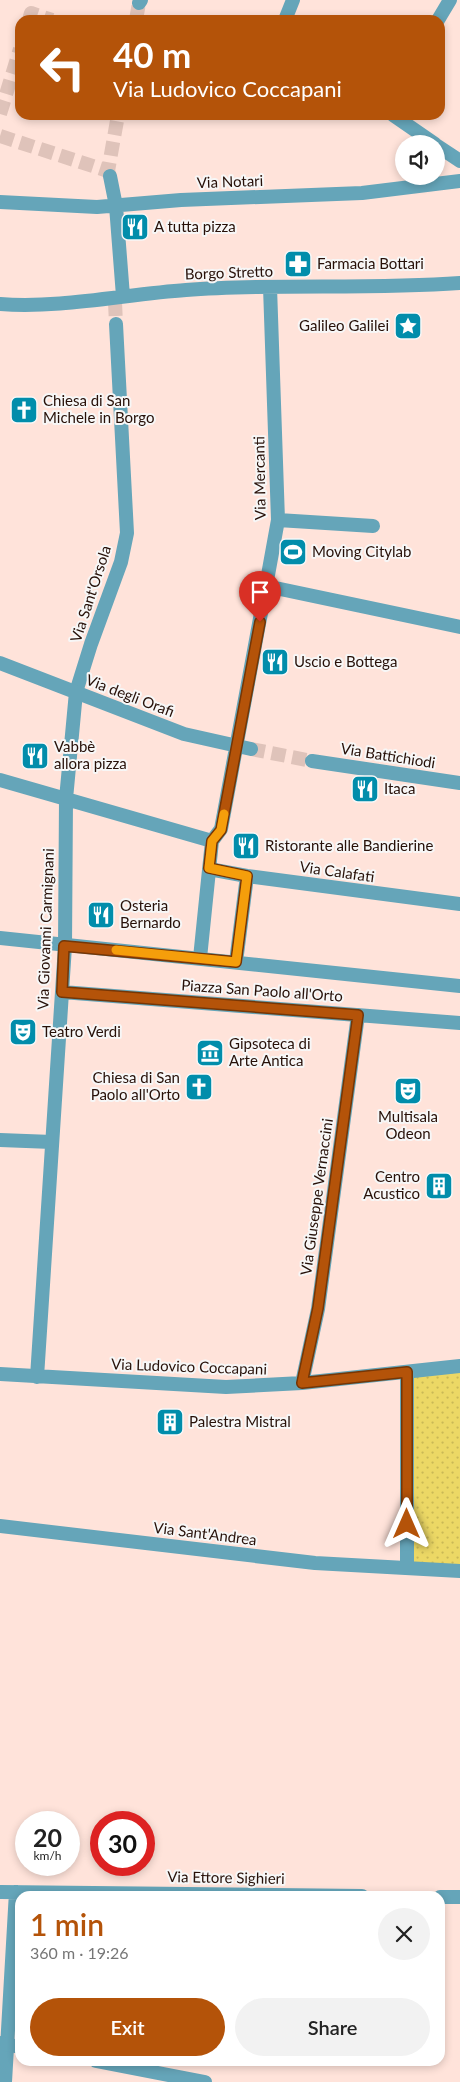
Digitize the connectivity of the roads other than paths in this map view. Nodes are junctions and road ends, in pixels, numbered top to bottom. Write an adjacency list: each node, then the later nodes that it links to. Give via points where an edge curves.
1 (293, 0): 3 (street)
2 (450, 0): 4 (street)
3 (287, 15)
4 (441, 15)
5 (400, 120): 6 (street)
6 (422, 135)
7 (445, 151): 8 (street)
8 (460, 161)
9 (110, 176): 12 (street)
10 (460, 181): 12 (street, Via Notari, via 362,193 181,200)
11 (0, 202): 12 (street, Via Notari)
12 (116, 206): 15 (street)
13 (460, 283): 14 (street, Borgo Stretto, via 375,288)
14 (270, 287): 15 (street, Borgo Stretto, via 186,290); 18 (street, Via Mercanti)
15 (118, 298): 16 (street, Borgo Stretto)
16 (0, 304)
17 (116, 324): 23 (street, Via Sant'Orsola, via 126,533 121,562)
18 (278, 520): 19 (street); 20 (street, Via Mercanti)
19 (373, 526)
20 (266, 586): 21 (street); 24 (street, Via Mercanti)
21 (460, 627)
22 (0, 663): 23 (street, Via degli Orafi)
23 (76, 692): 24 (street, Via degli Orafi, via 184,734); 28 (street, Via Giovanni Carmignani)
24 (245, 748): 29 (street, Via Mercanti, via 221,830)
25 (312, 761): 27 (street, Via Battichiodi)
26 (0, 780): 28 (street)
27 (460, 783)
28 (66, 799): 29 (street); 34 (street, Via Giovanni Carmignani)
29 (212, 841): 30 (street, Via Mercanti)
30 (209, 868): 31 (street, Via Calafati); 35 (street, Piazza San Paolo all'Orto)
31 (247, 876): 32 (street, Via Calafati); 36 (street, Piazza San Paolo all'Orto)
32 (460, 904)
33 (0, 938): 34 (street, Piazza San Paolo all'Orto)
34 (64, 946): 35 (street, Piazza San Paolo all'Orto); 38 (street, Via Giovanni Carmignani)
35 (200, 958): 36 (street, Piazza San Paolo all'Orto)
36 (236, 962): 37 (street, Piazza San Paolo all'Orto)
37 (460, 986)
38 (62, 992): 39 (street, Piazza San Paolo all'Orto); 42 (street, Via Giovanni Carmignani)
39 (358, 1015): 40 (street, Piazza San Paolo all'Orto); 47 (street, Via Giuseppe Vernaccini, via 318,1308)
40 (460, 1023)
41 (0, 1140): 42 (street)
42 (52, 1142): 46 (street, Via Giovanni Carmignani)
43 (460, 1366): 44 (street, Via Ludovico Coccapani)
44 (407, 1372): 47 (street, Via Ludovico Coccapani); 49 (street)
45 (0, 1374): 46 (street, Via Ludovico Coccapani)
46 (37, 1377): 47 (street, Via Ludovico Coccapani, via 226,1387)
47 (302, 1383)
48 (0, 1526): 49 (street, Via Sant'Andrea, via 315,1563)
49 (407, 1568): 50 (street, Via Sant'Andrea)
50 (460, 1571)
51 (0, 1892): 52 (street, Via Ettore Sighieri)
52 (15, 1892)
53 (445, 1897): 54 (street)
54 (460, 1897)
55 (15, 1914): 56 (street)
56 (9, 2045): 58 (street)
57 (122, 2066): 59 (street)
58 (5, 2082)
59 (205, 2082)

